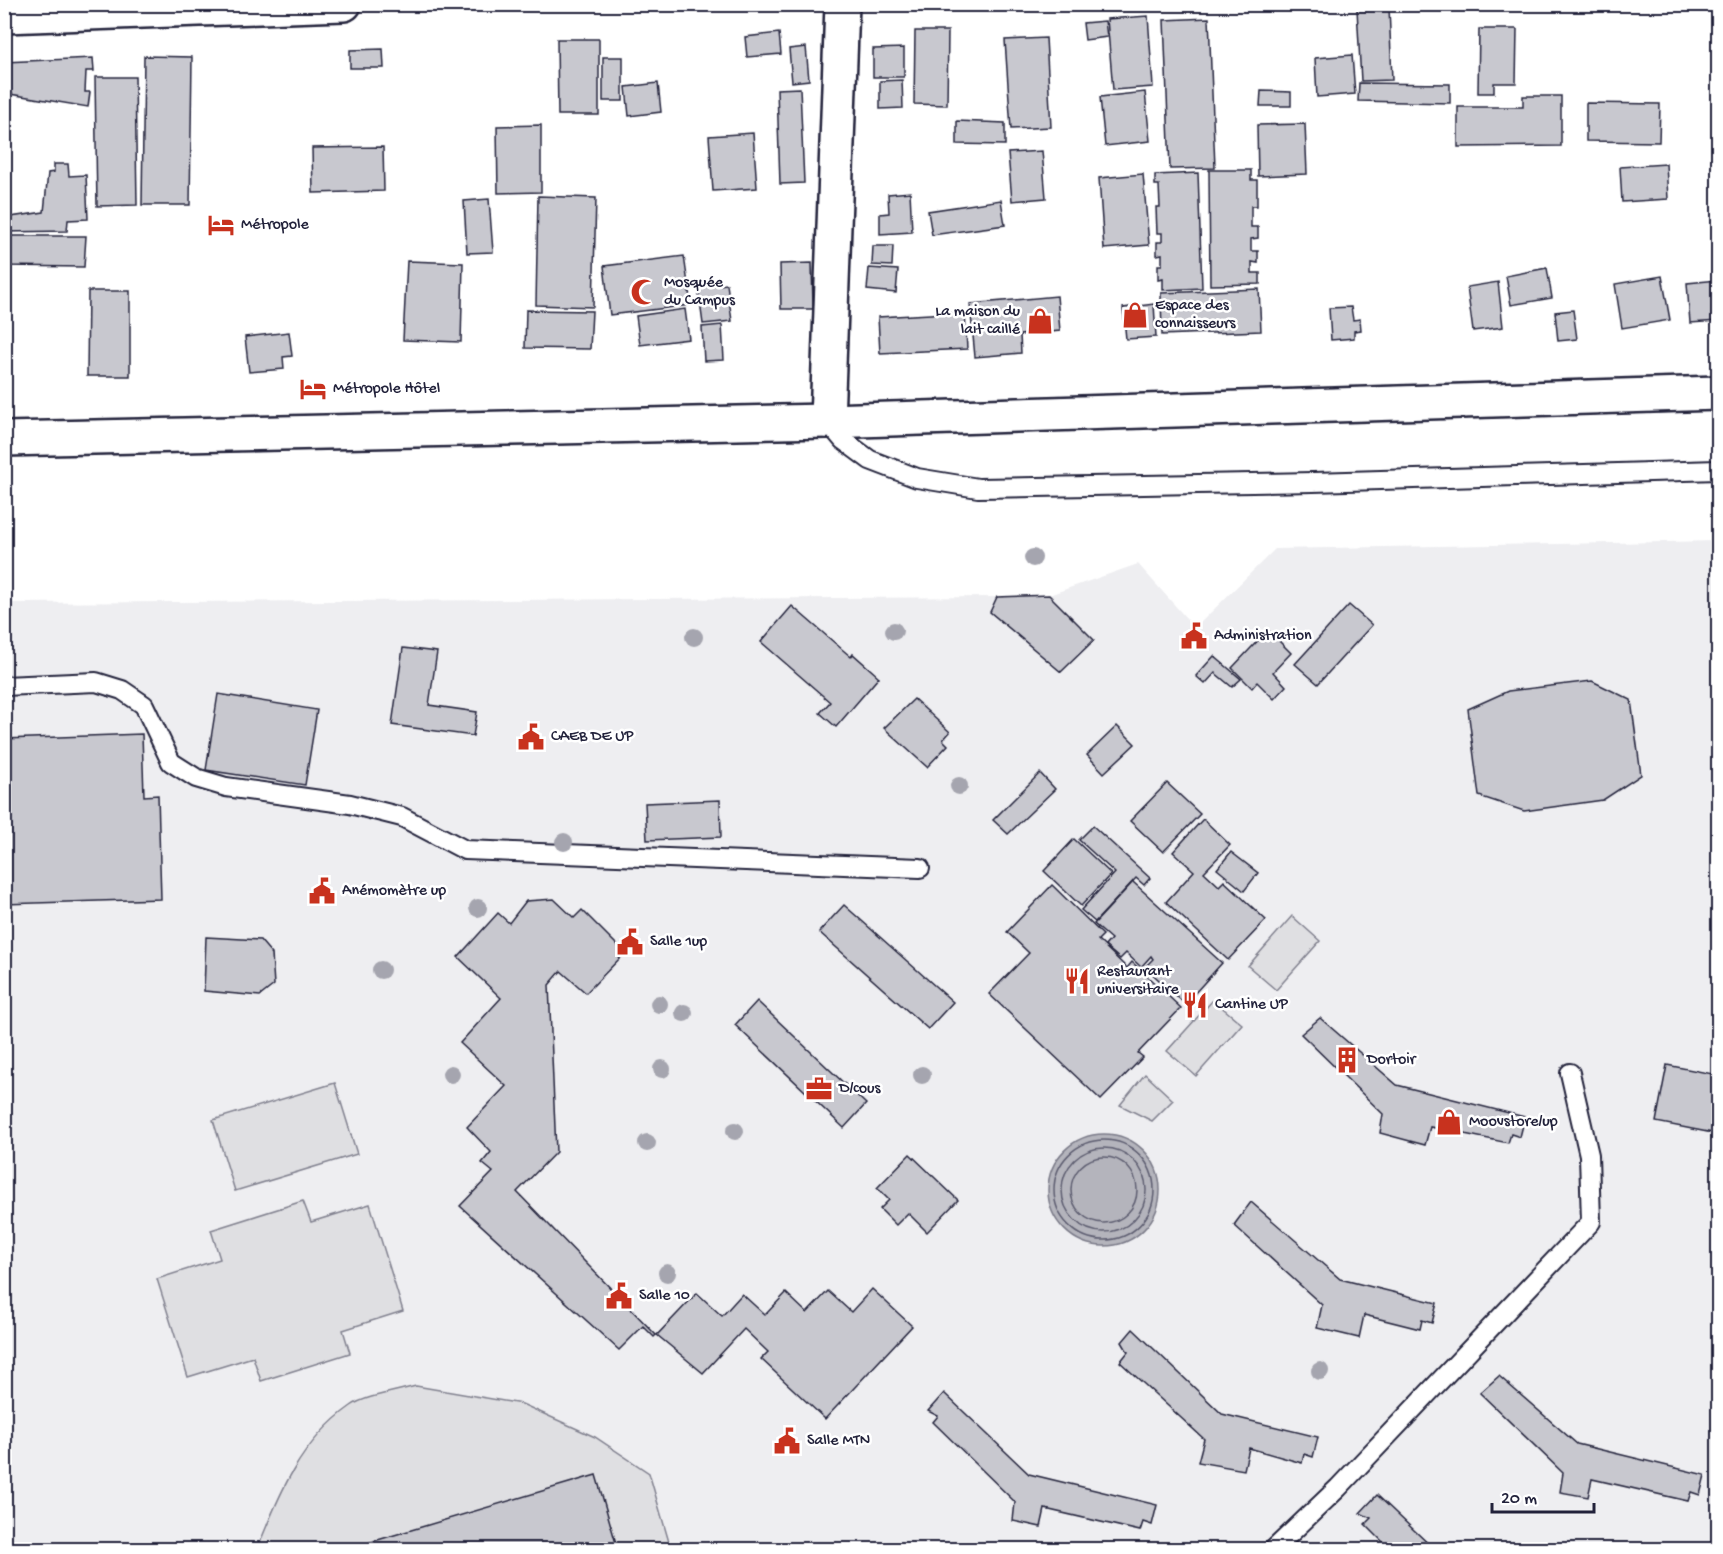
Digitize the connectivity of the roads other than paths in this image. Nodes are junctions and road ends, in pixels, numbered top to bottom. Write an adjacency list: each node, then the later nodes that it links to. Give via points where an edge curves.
1 (344, 4): 3 (street)
2 (842, 4): 5 (street)
3 (4, 16)
4 (1719, 393): 5 (street)
5 (827, 421): 6 (street); 7 (lane, via 843,440 870,460 917,478 978,488)
6 (4, 439)
7 (1719, 470)
8 (4, 686): 9 (lane, via 96,682 122,690 144,705 171,762 196,778 226,787 350,804 402,818 465,850)
9 (920, 868)
10 (1570, 1073): 11 (lane, via 1589,1155 1591,1222 1338,1488)
11 (1273, 1550)

